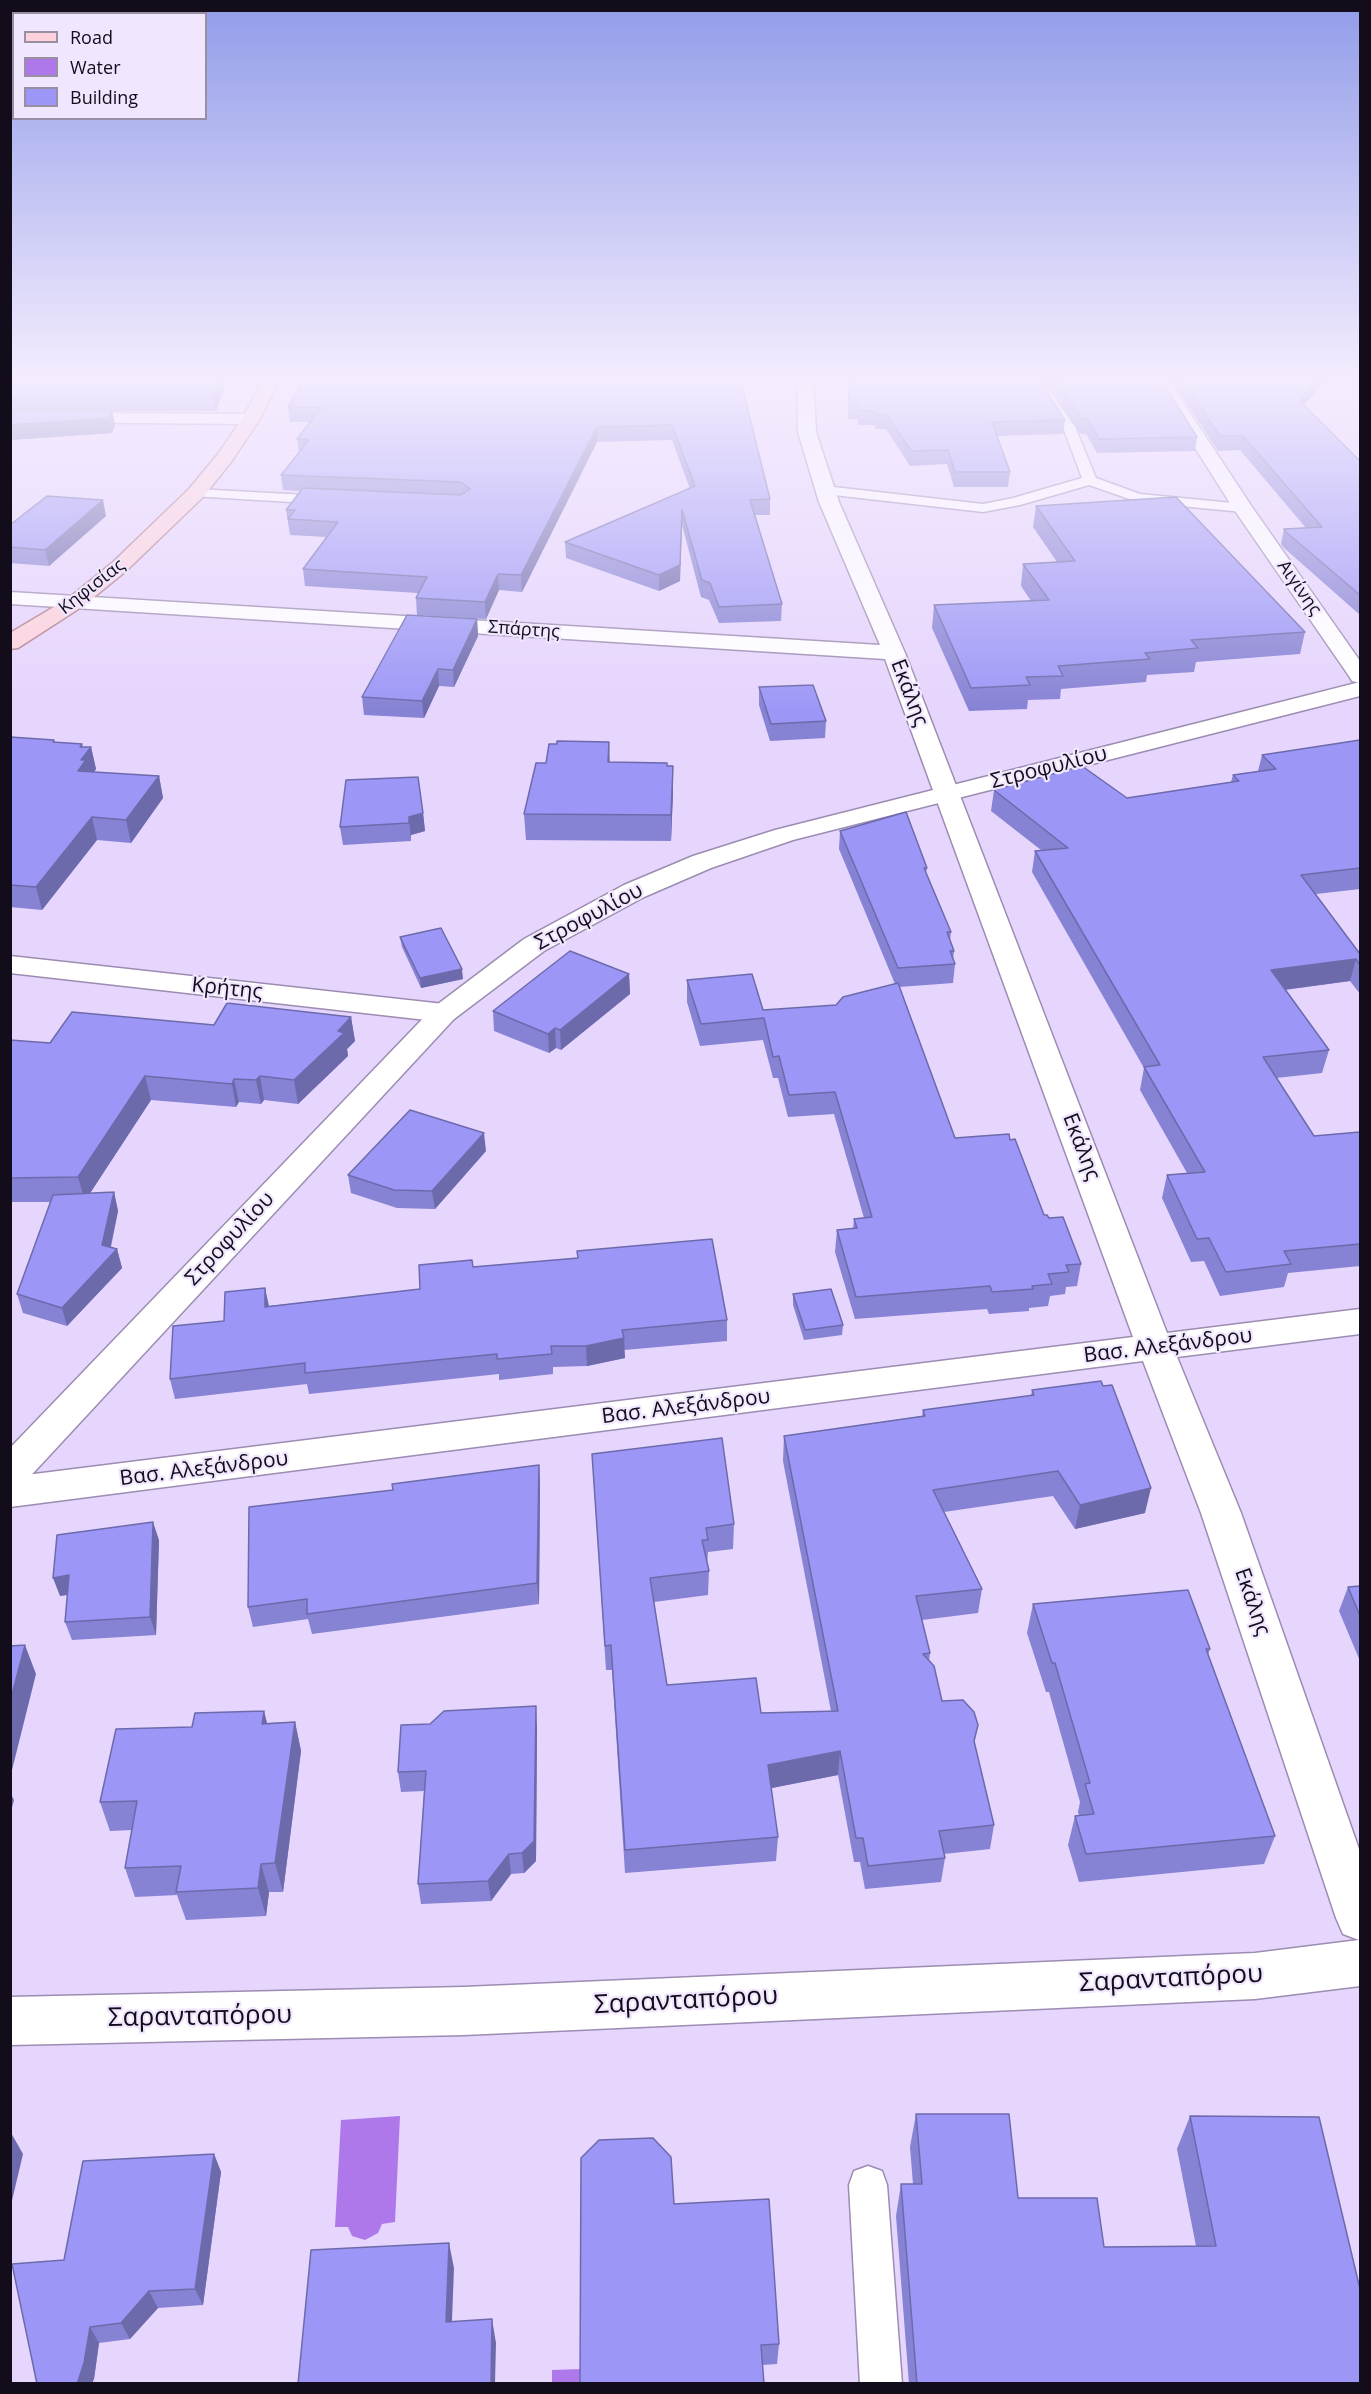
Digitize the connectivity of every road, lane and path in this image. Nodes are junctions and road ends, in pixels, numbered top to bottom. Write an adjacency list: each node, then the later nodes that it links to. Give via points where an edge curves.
1 (199, 490): 6 (main road, Κηφισίας)
2 (825, 490): 3 (lane, via 983,508); 12 (street, Εκάλης)
3 (1057, 490)
4 (1110, 490): 8 (lane, via 1138,498)
5 (1231, 490): 8 (street, Αιγίνης)
6 (196, 493): 7 (lane); 10 (main road, Κηφισίας, via 119,567)
7 (334, 500)
8 (1243, 508): 13 (street, Αιγίνης)
9 (10, 598): 10 (street, Σπάρτης)
10 (76, 602): 11 (main road, Κηφισίας); 12 (street, Σπάρτης)
11 (10, 643)
12 (894, 653): 15 (street, Εκάλης)
13 (1360, 676)
14 (1360, 689): 15 (street, Στροφυλίου)
15 (948, 793): 17 (street, Στροφυλίου, via 784,835 702,862 633,891 534,945); 19 (street, Εκάλης)
16 (10, 964): 17 (street, Κρήτης)
17 (444, 1013): 20 (street, Στροφυλίου)
18 (1360, 1321): 19 (street, Βασ. Αλεξάνδρου)
19 (1155, 1347): 21 (street, Βασ. Αλεξάνδρου); 22 (street, Εκάλης, via 1221,1513)
20 (10, 1473)
21 (10, 1492)
22 (1360, 1918)
23 (1360, 1963): 24 (street, Σαρανταπόρου, via 1256,1976 464,2011)
24 (10, 2021)
25 (868, 2186): 26 (lane)
26 (881, 2384)

